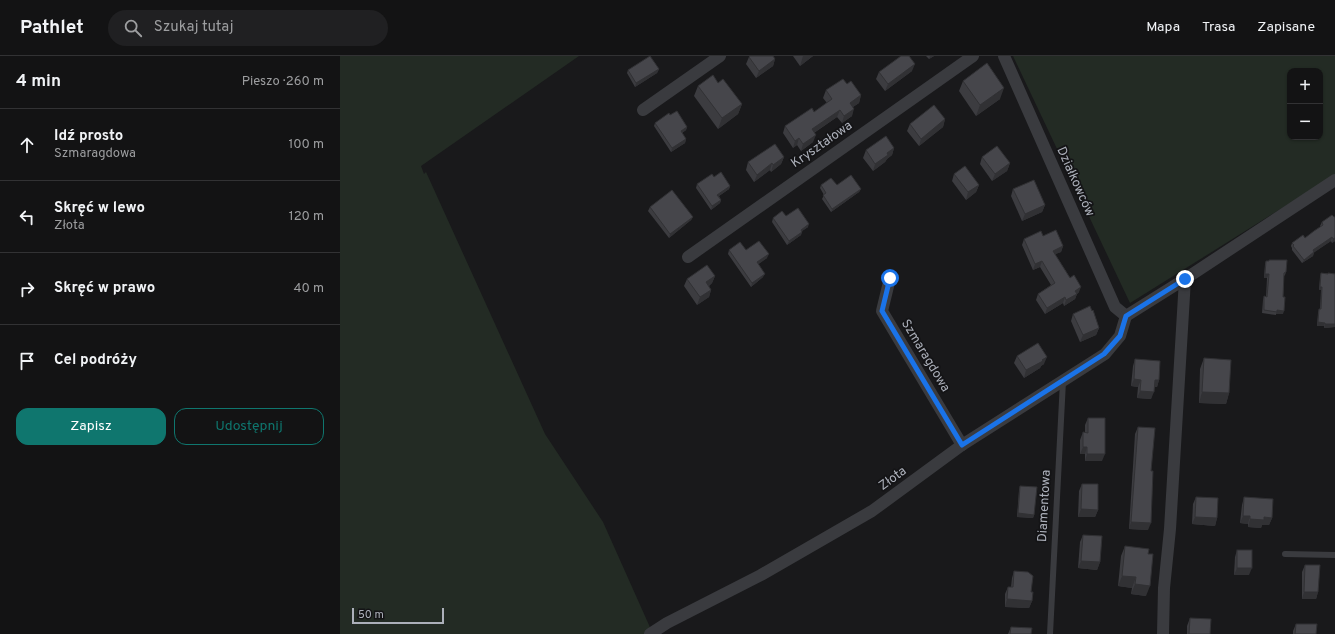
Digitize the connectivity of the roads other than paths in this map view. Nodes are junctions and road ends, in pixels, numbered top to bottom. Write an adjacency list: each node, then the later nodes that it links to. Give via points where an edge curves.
1 (720, 56): 4 (street)
2 (973, 56): 6 (street, Kryształowa)
3 (1004, 56): 9 (street, Działkowców, via 1115,307)
4 (644, 110)
5 (1335, 180): 8 (street)
6 (688, 257)
7 (890, 278): 11 (street, Szmaragdowa, via 882,311)
8 (1185, 279): 9 (street); 16 (street)
9 (1126, 316): 10 (street, Złota, via 1120,336 1104,354)
10 (1063, 379): 11 (street, Złota); 15 (lane, Diamentowa)
11 (962, 445): 14 (street, Złota, via 872,511 761,575)
12 (1285, 554): 13 (lane)
13 (1335, 555)
14 (650, 634)
15 (1050, 634)
16 (1163, 634)

